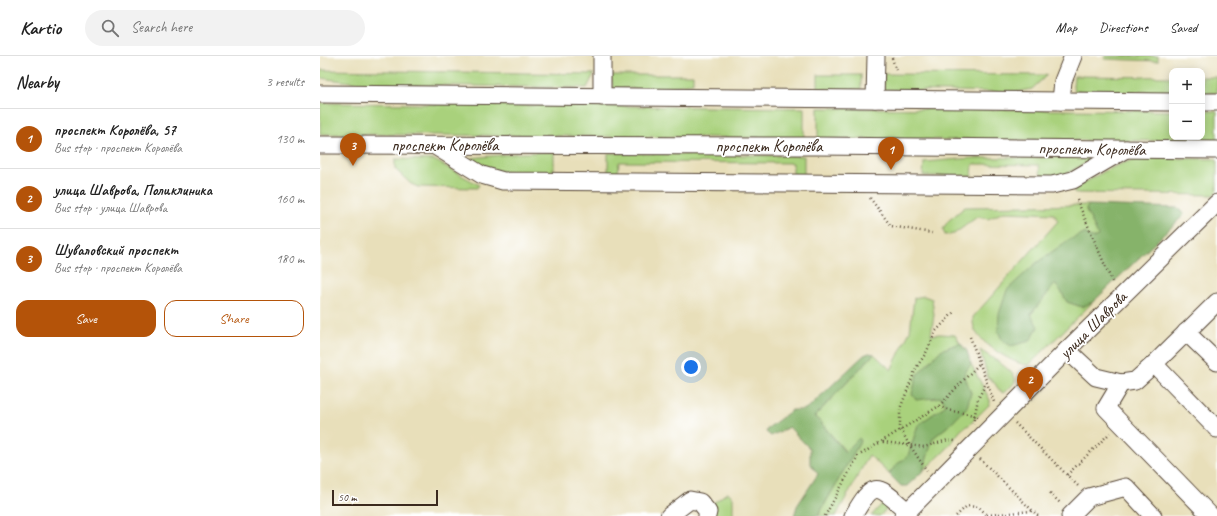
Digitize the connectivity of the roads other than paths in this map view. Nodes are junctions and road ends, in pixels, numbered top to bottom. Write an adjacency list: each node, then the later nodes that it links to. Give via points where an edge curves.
1 (602, 56): 5 (street)
2 (876, 56): 6 (street)
3 (1073, 56): 7 (street, via 1063,81)
4 (320, 94): 5 (street)
5 (602, 97): 6 (street)
6 (875, 99): 7 (street)
7 (1061, 101): 8 (street)
8 (1169, 102)
9 (1205, 102): 10 (street)
10 (1217, 102)
11 (320, 145): 12 (street, проспект Королёва)
12 (434, 146): 13 (street, проспект Королёва, via 546,144); 13 (street, via 482,175 503,181 1045,185 1073,180)
13 (1126, 149): 14 (street, проспект Королёва)
14 (1217, 150)
15 (1217, 203): 18 (street, улица Шаврова)
16 (1217, 302): 17 (street)
17 (1186, 332): 19 (street); 20 (street)
18 (1067, 350): 21 (street, via 1096,377); 23 (street, улица Шаврова)
19 (1217, 362)
20 (1154, 364): 21 (street, via 1136,381); 22 (street)
21 (1121, 383): 29 (street, via 1106,408)
22 (1217, 429)
23 (905, 514): 26 (street, via 885,493 874,490 865,495)
24 (669, 516): 25 (street, via 690,500 700,502 708,512)
25 (707, 516)
26 (853, 516)
27 (1070, 516): 28 (street, via 1089,497 1126,487)
28 (1153, 516)
29 (1211, 516)

